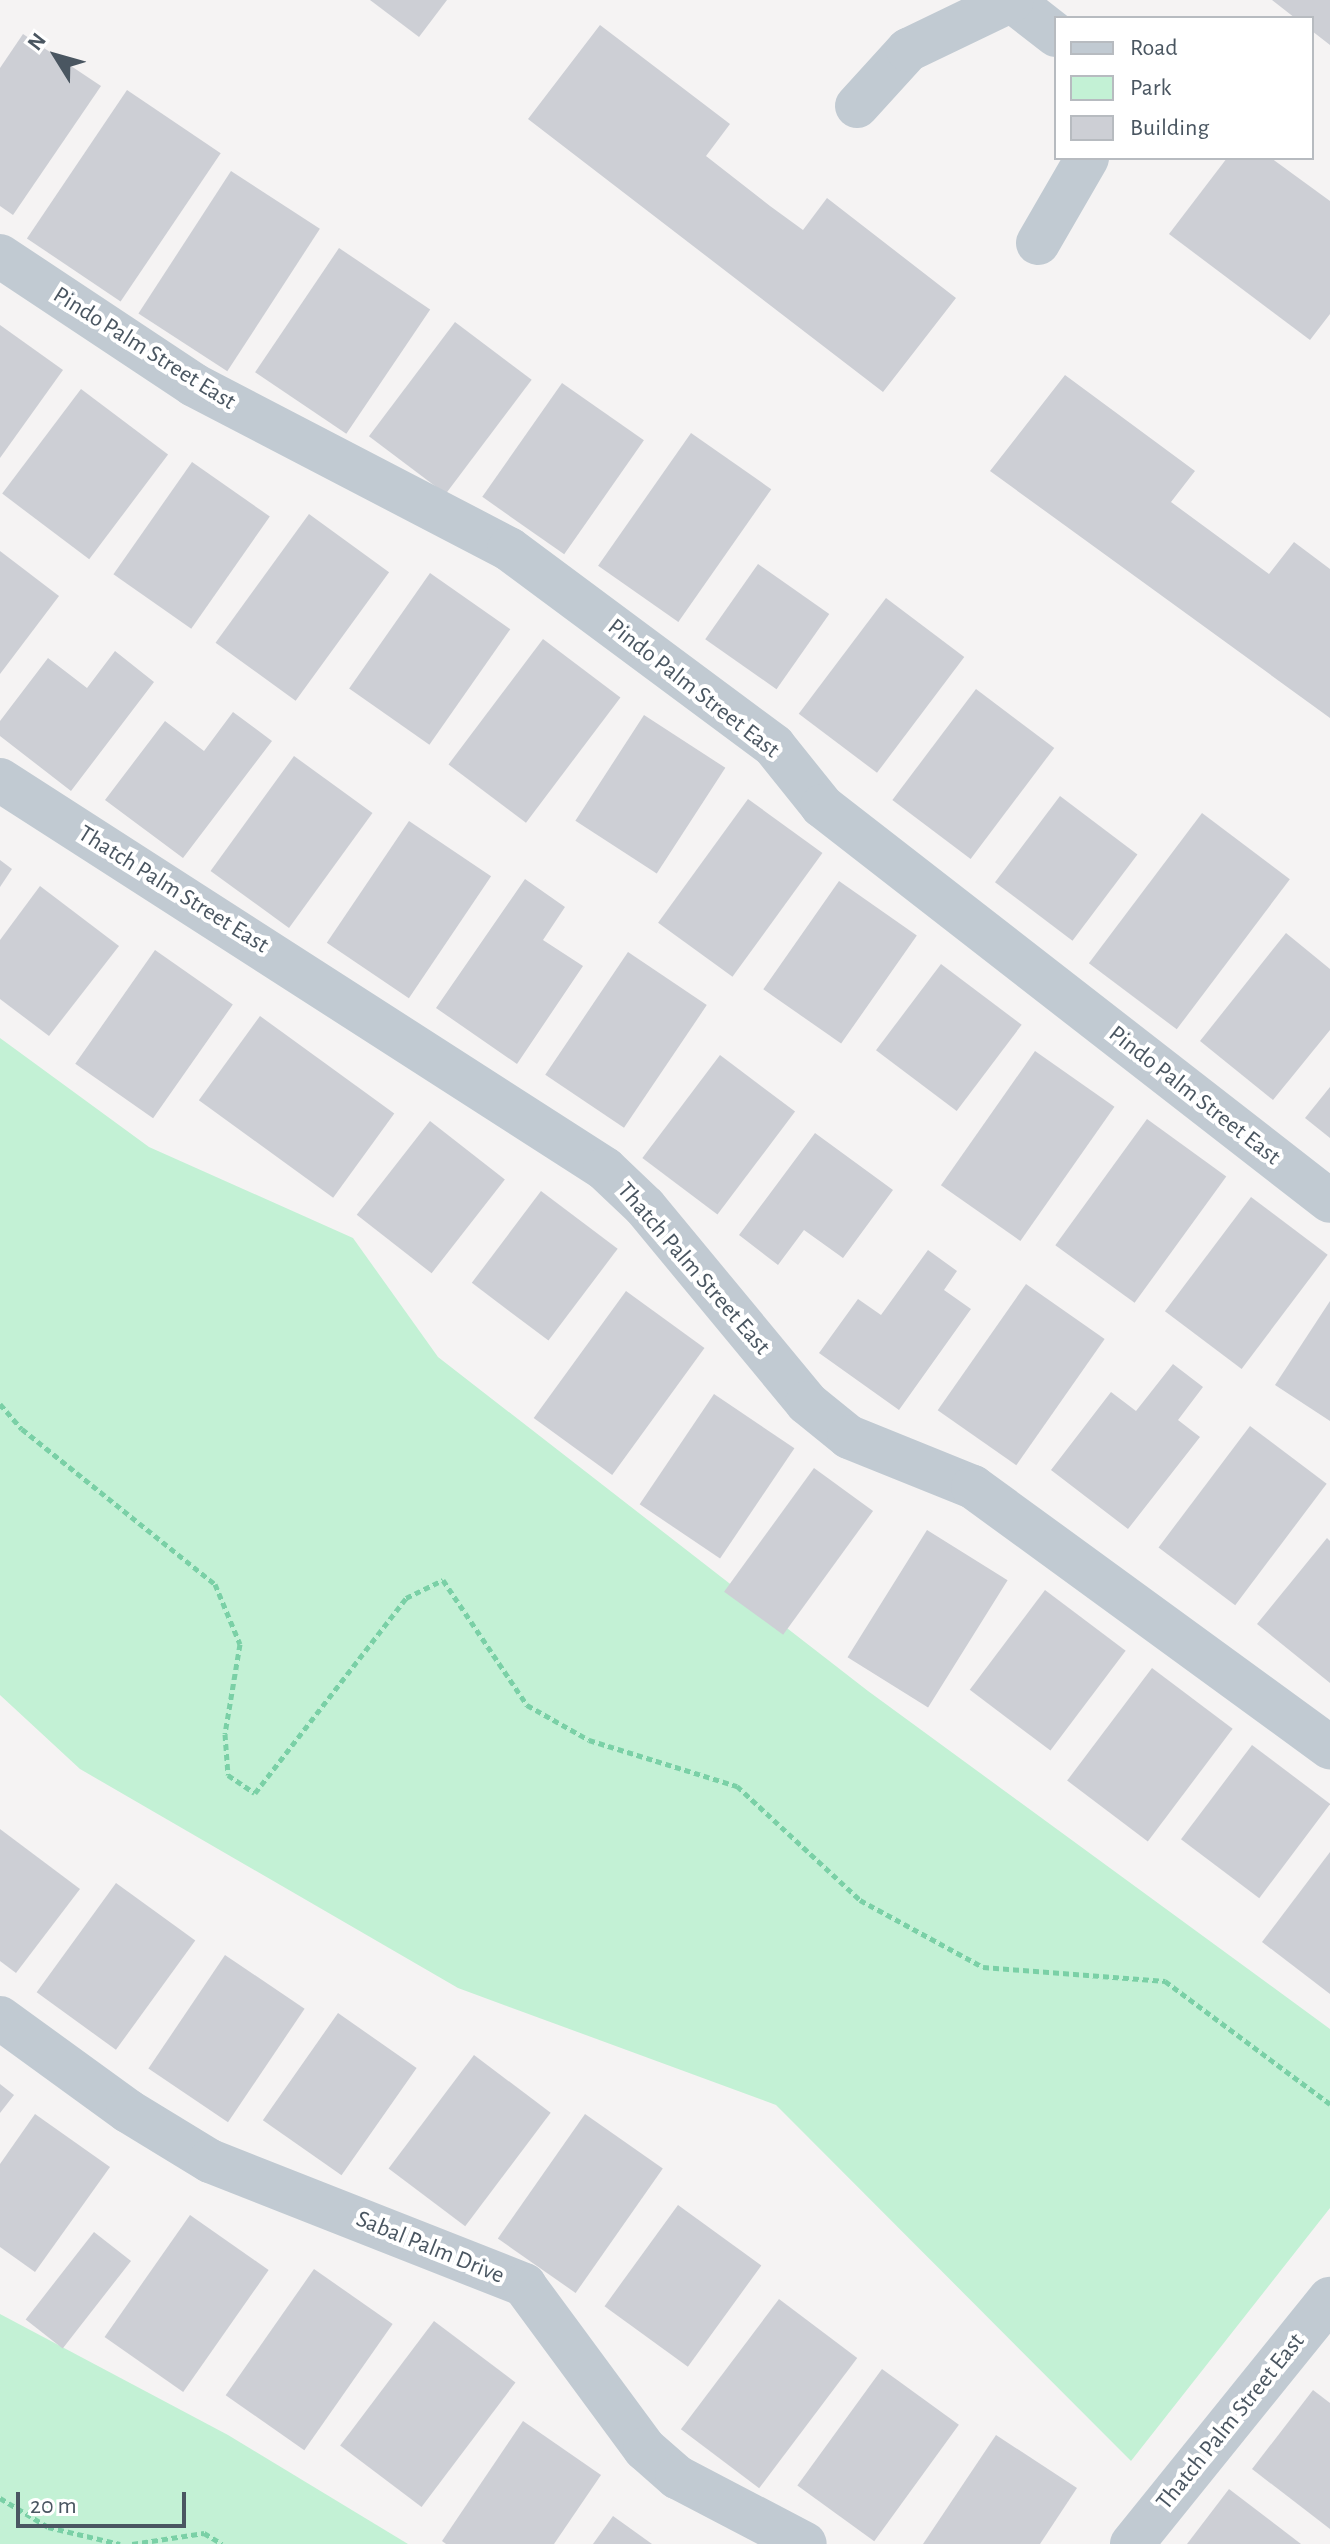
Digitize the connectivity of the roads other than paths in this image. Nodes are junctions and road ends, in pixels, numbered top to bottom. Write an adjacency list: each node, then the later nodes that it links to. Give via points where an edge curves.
1 (1012, 0): 2 (street); 3 (street, via 908,50)
2 (1054, 33)
3 (857, 106)
4 (1086, 160): 5 (street)
5 (1038, 243)
6 (0, 256): 8 (street, Pindo Palm Street East, via 194,385 509,549 774,746 822,806)
7 (0, 780): 9 (street, Thatch Palm Street East, via 605,1169 645,1207 807,1403 849,1437 973,1487)
8 (1330, 1201)
9 (1330, 1747)
10 (0, 2018): 12 (street, Sabal Palm Drive, via 128,2111 210,2161 524,2285 645,2449 677,2477)
11 (1330, 2299): 13 (street, Thatch Palm Street East)
12 (805, 2544)
13 (1132, 2544)

